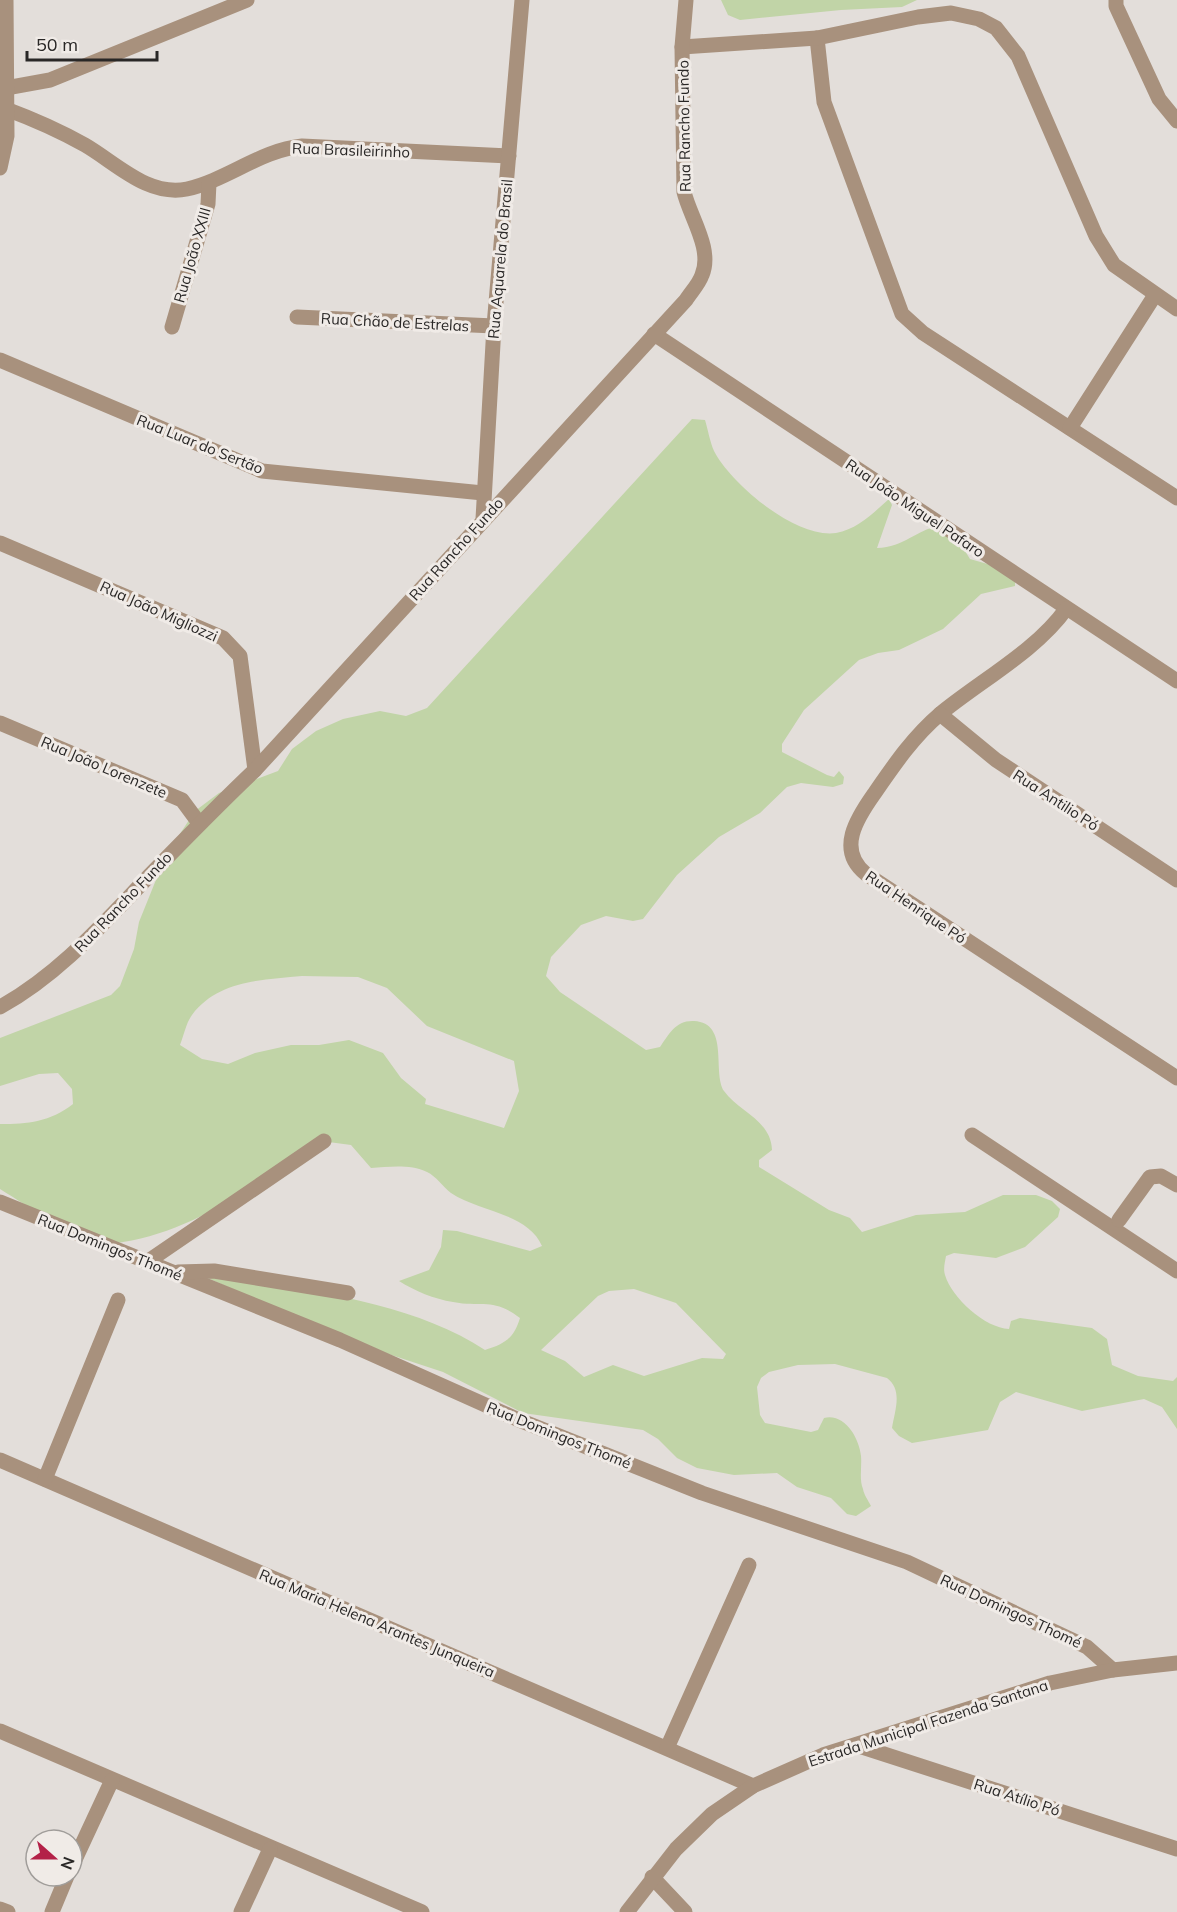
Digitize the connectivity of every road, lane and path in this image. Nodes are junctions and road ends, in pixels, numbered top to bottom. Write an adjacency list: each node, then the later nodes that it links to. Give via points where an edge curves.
1 (6, 0): 8 (street)
2 (247, 0): 8 (street, via 50,80)
3 (522, 0): 11 (street, Rua Aquarela do Brasil)
4 (686, 0): 7 (street, Rua Rancho Fundo)
5 (1116, 0): 10 (street, via 1159,99)
6 (817, 38): 7 (street); 14 (street, via 951,13 979,19 996,28 1018,56 1096,236 1114,266); 21 (street, via 825,102 902,314 923,333)
7 (682, 47): 19 (street, Rua Rancho Fundo, via 684,192 704,246 703,275)
8 (6, 88): 9 (street)
9 (6, 109): 12 (street, via 7,136); 13 (street, Rua Brasileirinho, via 84,144 152,186 168,191)
10 (1177, 121)
11 (509, 156): 13 (street, Rua Brasileirinho, via 302,146 282,148); 17 (street, Rua Aquarela do Brasil)
12 (0, 168)
13 (209, 183): 18 (street, Rua João XXIII, via 208,204)
14 (1155, 295): 15 (street); 21 (street)
15 (1177, 309)
16 (297, 317): 17 (street, Rua Chão de Estrelas)
17 (494, 326): 22 (street, Rua Aquarela do Brasil)
18 (172, 327)
19 (654, 334): 24 (street, Rua Rancho Fundo); 26 (street, Rua João Miguel Pafaro)
20 (0, 360): 22 (street, Rua Luar do Sertão, via 262,471)
21 (1071, 428): 23 (street)
22 (483, 493): 24 (street, Rua Aquarela do Brasil)
23 (1177, 498)
24 (483, 519): 30 (street, Rua Rancho Fundo)
25 (0, 543): 30 (street, Rua João Migliozzi, via 223,638 240,656)
26 (1066, 609): 27 (street, Rua João Miguel Pafaro); 28 (street, Rua Henrique Pó, via 1047,632)
27 (1177, 681)
28 (940, 714): 32 (street, Rua Antilio Pó, via 996,760); 34 (street, Rua Henrique Pó, via 911,741 855,822 852,856 857,867)
29 (0, 723): 31 (street, Rua João Lorenzete, via 182,800)
30 (255, 770): 31 (street, Rua Rancho Fundo)
31 (199, 823): 33 (street, Rua Rancho Fundo, via 62,964 26,993)
32 (1177, 880)
33 (0, 1007)
34 (1177, 1078)
35 (972, 1136): 41 (street)
36 (324, 1141): 40 (street)
37 (1177, 1185): 39 (street, via 1161,1176 1150,1177)
38 (0, 1202): 40 (street, Rua Domingos Thomé)
39 (1119, 1220)
40 (147, 1262): 42 (street, Rua Domingos Thomé)
41 (1177, 1271)
42 (172, 1272): 43 (street, via 214,1270); 49 (street, Rua Domingos Thomé, via 340,1340 519,1420 702,1493 907,1562 1087,1647)
43 (348, 1293)
44 (118, 1300): 46 (street)
45 (0, 1460): 46 (street, Rua Maria Helena Arantes Junqueira)
46 (45, 1479): 52 (street, Rua Maria Helena Arantes Junqueira)
47 (749, 1565): 52 (street)
48 (1177, 1663): 49 (street, Estrada Municipal Fazenda Santana)
49 (1113, 1670): 51 (street, Estrada Municipal Fazenda Santana, via 1050,1683)
50 (0, 1731): 53 (street)
51 (856, 1744): 54 (street, Estrada Municipal Fazenda Santana); 57 (street, Rua Atílio Pó)
52 (667, 1749): 54 (street, Rua Maria Helena Arantes Junqueira)
53 (112, 1780): 55 (street); 56 (street)
54 (753, 1786): 58 (street, Estrada Municipal Fazenda Santana, via 712,1814)
55 (84, 1840)
56 (270, 1849): 63 (street); 64 (street)
57 (1177, 1849)
58 (652, 1877): 65 (street, Estrada Municipal Fazenda Santana); 66 (street)
59 (62, 1888): 62 (street)
60 (0, 1909): 61 (street)
61 (8, 1912)
62 (52, 1912)
63 (242, 1912)
64 (422, 1912)
65 (627, 1912)
66 (685, 1912)

